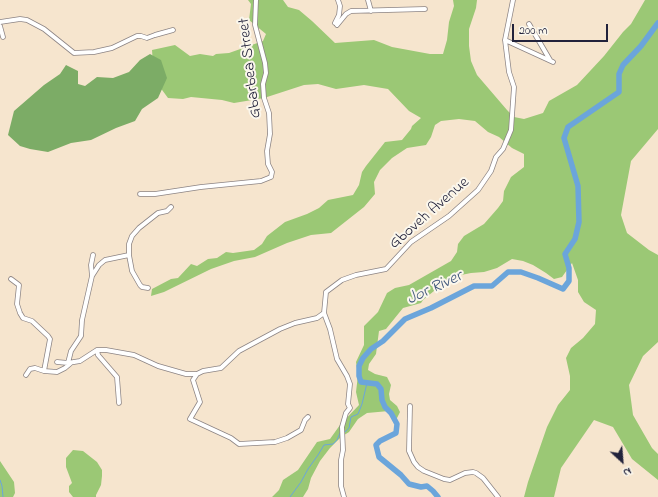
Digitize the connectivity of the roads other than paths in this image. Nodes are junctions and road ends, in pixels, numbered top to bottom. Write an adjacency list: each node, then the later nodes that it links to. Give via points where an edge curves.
1 (256, 0): 13 (street, Gbarbea Street, via 255,25 265,62 263,84 270,134 267,151 272,175 261,181)
2 (338, 0): 6 (street, via 340,6 335,23 338,24 351,11)
3 (368, 0): 6 (street)
4 (513, 0): 12 (street, Gboveh Avenue)
5 (425, 9): 6 (street)
6 (371, 11)
7 (0, 22): 10 (street, via 27,20 44,29 74,53 112,48 137,36 147,38)
8 (529, 24): 12 (street, via 551,61)
9 (0, 26): 11 (street)
10 (173, 30)
11 (3, 37)
12 (505, 40): 20 (street, Gboveh Avenue, via 508,72 514,87 511,130 491,171 478,190 449,216 411,242 386,269 342,280 326,292)
13 (140, 194)
14 (171, 207): 15 (street, via 158,213 132,236)
15 (129, 255): 17 (street, via 105,260); 19 (street, via 135,278 142,287)
16 (93, 256): 17 (street, via 90,265)
17 (92, 276): 23 (street, via 81,336 71,351)
18 (11, 279): 24 (street, via 19,285 17,304 23,318 32,321 50,339)
19 (148, 288)
20 (324, 313): 25 (street, via 317,318 280,329 239,351 221,368); 30 (street, Gboveh Avenue, via 337,359 350,384 350,408 342,427 341,486)
21 (97, 350): 23 (street, via 80,361); 25 (street, via 134,355 158,366 186,374); 27 (street, via 98,355 116,377)
22 (57, 362): 23 (street)
23 (70, 363): 24 (street, via 57,372)
24 (44, 371): 26 (street, via 30,369)
25 (197, 374): 29 (street, via 193,380 200,402 190,419 239,444 275,442 299,432)
26 (26, 376)
27 (119, 403)
28 (410, 406): 31 (street, via 409,451 418,467 450,480 476,472)
29 (308, 417)
30 (344, 497)
31 (498, 497)

